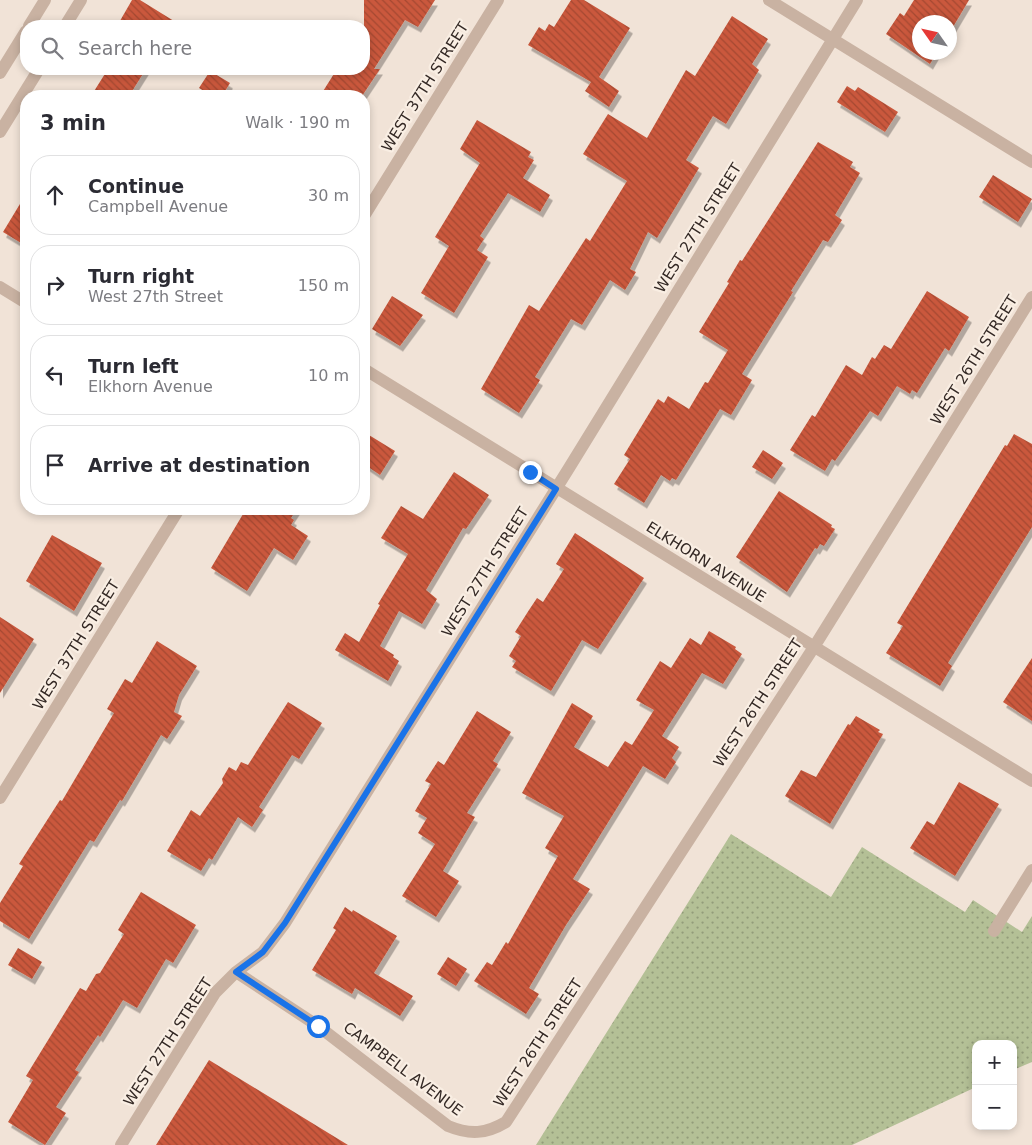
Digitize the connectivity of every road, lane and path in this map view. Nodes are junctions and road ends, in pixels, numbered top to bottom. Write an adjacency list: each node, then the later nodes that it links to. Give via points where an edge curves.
1 (45, 0): 6 (street)
2 (81, 0): 7 (street)
3 (498, 0): 16 (street, WEST 37TH STREET)
4 (769, 0): 8 (street)
5 (857, 0): 8 (street, WEST 27TH STREET)
6 (33, 20)
7 (69, 20)
8 (833, 39): 15 (street); 21 (street, WEST 27TH STREET)
9 (20, 40): 10 (street)
10 (0, 73)
11 (35, 75): 12 (street)
12 (26, 90)
13 (20, 100): 14 (street)
14 (0, 132)
15 (1032, 162)
16 (370, 206)
17 (0, 287): 19 (street)
18 (1032, 297): 23 (street, WEST 26TH STREET)
19 (20, 299)
20 (370, 372): 21 (street, ELKHORN AVENUE)
21 (556, 489): 23 (street, ELKHORN AVENUE); 28 (street, WEST 27TH STREET, via 285,923 263,952)
22 (175, 515): 25 (street, WEST 37TH STREET)
23 (814, 647): 24 (street, ELKHORN AVENUE); 29 (street, WEST 26TH STREET)
24 (1032, 781)
25 (0, 798)
26 (1032, 870): 27 (street)
27 (994, 931)
28 (236, 972): 29 (street, CAMPBELL AVENUE, via 318,1026 448,1126 476,1133 494,1130); 30 (street, WEST 27TH STREET, via 215,993)
29 (506, 1122)
30 (121, 1145)

